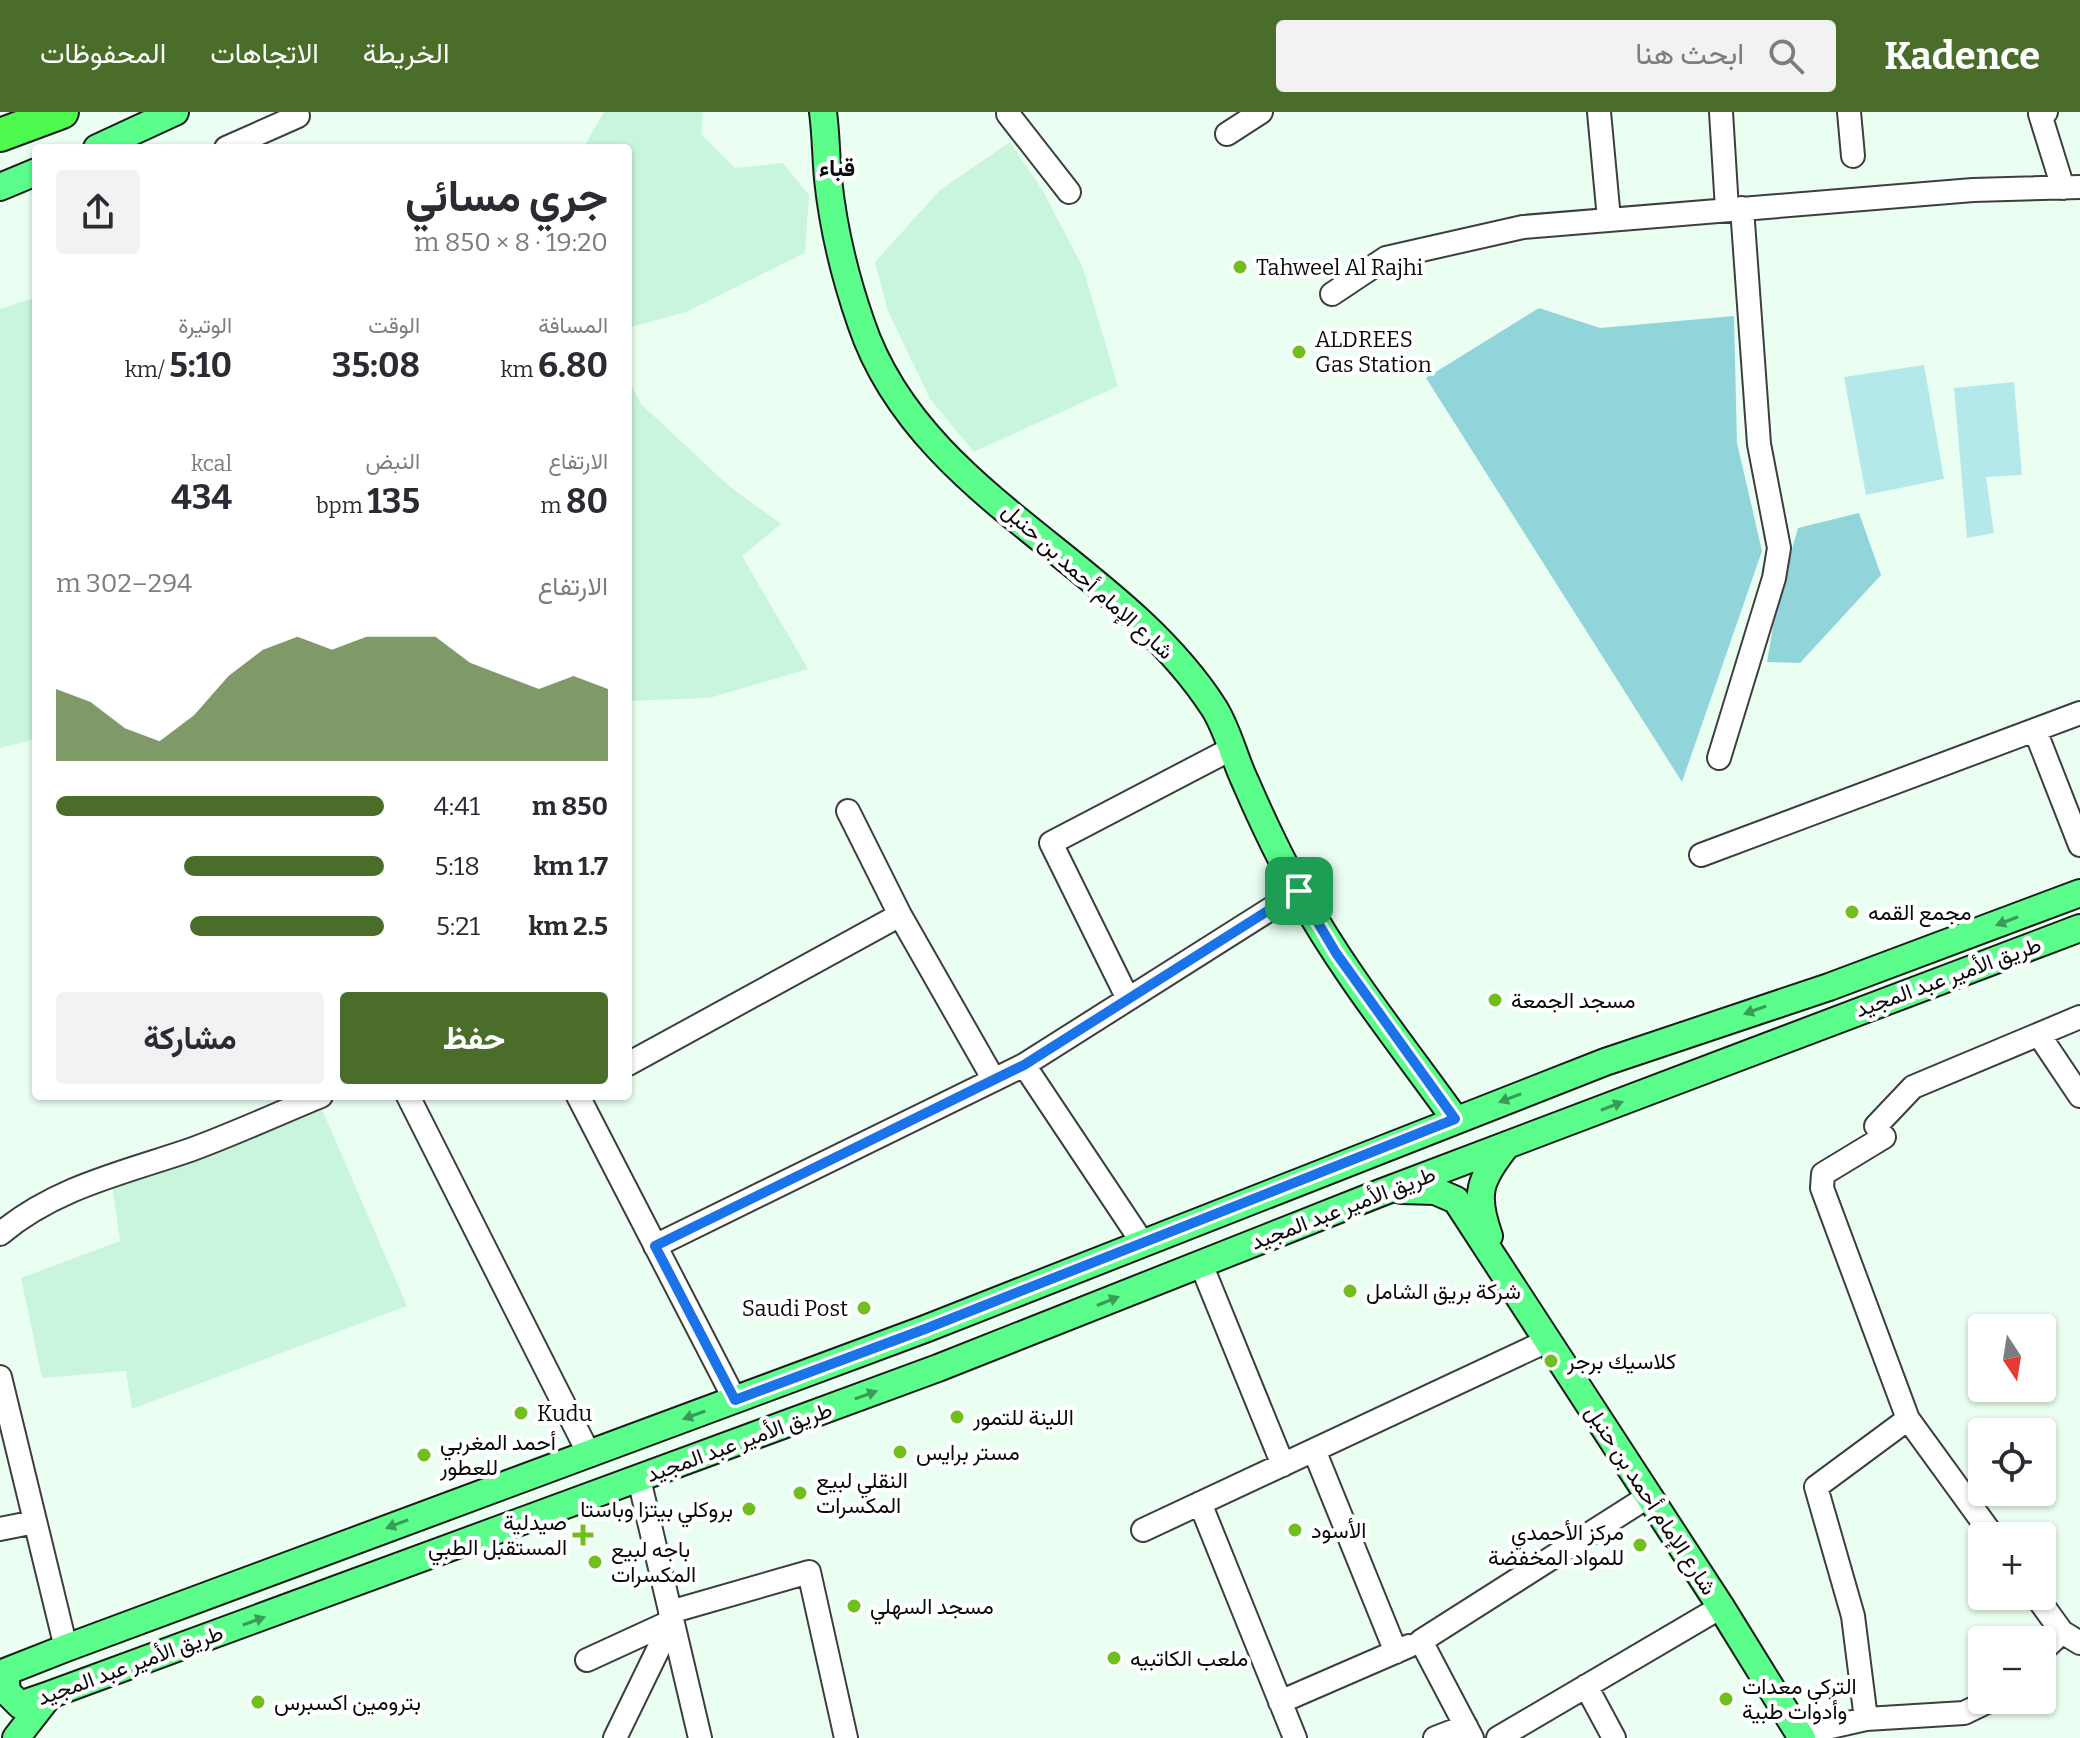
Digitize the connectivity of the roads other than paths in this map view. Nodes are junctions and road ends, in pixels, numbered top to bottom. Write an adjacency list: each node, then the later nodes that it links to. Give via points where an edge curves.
1 (62, 112): 12 (highway)
2 (175, 112): 13 (main road)
3 (297, 112): 14 (street, via 298,116)
4 (823, 112): 25 (main road, شارع الإمام أحمد بن حنبل, via 840,246 861,325 895,394 956,465 1182,665 1215,710)
5 (1261, 112): 11 (street)
6 (1599, 112): 21 (street)
7 (1721, 112): 20 (street)
8 (1849, 112): 15 (street)
9 (1009, 113): 19 (street)
10 (2041, 113): 18 (street)
11 (1227, 134)
12 (0, 135)
13 (116, 144)
14 (235, 144)
15 (1853, 156)
16 (32, 174): 17 (main road)
17 (0, 187)
18 (2072, 188): 20 (street, via 1973,190)
19 (1069, 192)
20 (1734, 209): 21 (street); 26 (street, via 1759,444 1779,548)
21 (1609, 219): 22 (street, via 1523,227 1400,253)
22 (1332, 294)
23 (2080, 713): 24 (street)
24 (2035, 730): 28 (street); 29 (street)
25 (1231, 749): 30 (main road, شارع الإمام أحمد بن حنبل); 34 (street, via 1051,843)
26 (1719, 758)
27 (848, 811): 32 (street)
28 (2080, 845)
29 (1701, 855)
30 (1299, 891): 34 (street); 44 (main road, شارع الإمام أحمد بن حنبل, via 1336,953)
31 (2080, 893): 44 (main road, طريق الأمير عبد المجيد, one-way to 44)
32 (900, 915): 37 (street); 39 (street)
33 (2080, 928): 45 (main road, طريق الأمير عبد المجيد, one-way to 33)
34 (1128, 999): 38 (street)
35 (2080, 1017): 36 (street)
36 (2039, 1035): 40 (street); 57 (street, via 1913,1087 1880,1132 1823,1174 1822,1188)
37 (632, 1062)
38 (1024, 1065): 39 (street); 48 (street)
39 (994, 1080): 49 (street)
40 (2080, 1096)
41 (311, 1100): 47 (street, via 65,1193)
42 (410, 1100): 59 (street)
43 (580, 1100): 49 (street)
44 (1455, 1119): 48 (main road, طريق الأمير عبد المجيد)
45 (1508, 1145): 46 (main road, طريق الأمير عبد المجيد); 50 (main road, via 1479,1190 1481,1214)
46 (1387, 1190): 50 (main road, via 1435,1191 1456,1200); 51 (main road, طريق الأمير عبد المجيد)
47 (0, 1234)
48 (1142, 1242): 52 (main road, طريق الأمير عبد المجيد)
49 (655, 1246): 56 (street)
50 (1498, 1262): 53 (main road, شارع الإمام أحمد بن حنبل)
51 (1201, 1264): 54 (main road, طريق الأمير عبد المجيد, one-way to 51); 60 (street)
52 (925, 1329): 54 (main road); 56 (main road, طريق الأمير عبد المجيد)
53 (1547, 1341): 58 (street); 62 (main road, شارع الإمام أحمد بن حنبل)
54 (938, 1368): 61 (main road, طريق الأمير عبد المجيد, one-way to 54)
55 (0, 1377): 64 (street)
56 (735, 1400): 59 (main road, طريق الأمير عبد المجيد, one-way to 59)
57 (1908, 1419): 65 (street); 82 (street, via 1816,1487 1853,1616)
58 (1314, 1450): 60 (street); 74 (street)
59 (589, 1454): 73 (main road, طريق الأمير عبد المجيد, one-way to 73)
60 (1283, 1465): 63 (street)
61 (639, 1479): 70 (street); 79 (main road, طريق الأمير عبد المجيد, one-way to 61)
62 (1649, 1496): 68 (main road, شارع الإمام أحمد بن حنبل); 72 (street)
63 (1200, 1503): 67 (street); 80 (street)
64 (35, 1522): 66 (street); 73 (street)
65 (1983, 1522)
66 (0, 1529)
67 (1143, 1530)
68 (1721, 1607): 78 (street); 84 (main road, شارع الإمام أحمد بن حنبل)
69 (2048, 1610): 71 (street)
70 (671, 1616): 76 (street); 86 (street); 87 (street); 88 (street, via 809,1572)
71 (2071, 1638)
72 (1421, 1641): 74 (street); 83 (street)
73 (66, 1648): 75 (main road, طريق الأمير عبد المجيد)
74 (1396, 1652): 80 (street)
75 (37, 1659): 77 (main road); 79 (main road, طريق الأمير عبد المجيد, via 5,1672 7,1692 20,1705)
76 (587, 1660)
77 (0, 1665)
78 (1586, 1686): 91 (street); 92 (street)
79 (49, 1695): 85 (main road)
80 (1280, 1702): 89 (street)
81 (1968, 1711): 82 (street)
82 (1866, 1719): 84 (street)
83 (1469, 1732): 90 (street)
84 (1801, 1736)
85 (16, 1738)
86 (615, 1738)
87 (700, 1738)
88 (846, 1738)
89 (1295, 1738)
90 (1435, 1738)
91 (1498, 1738)
92 (1614, 1738)

